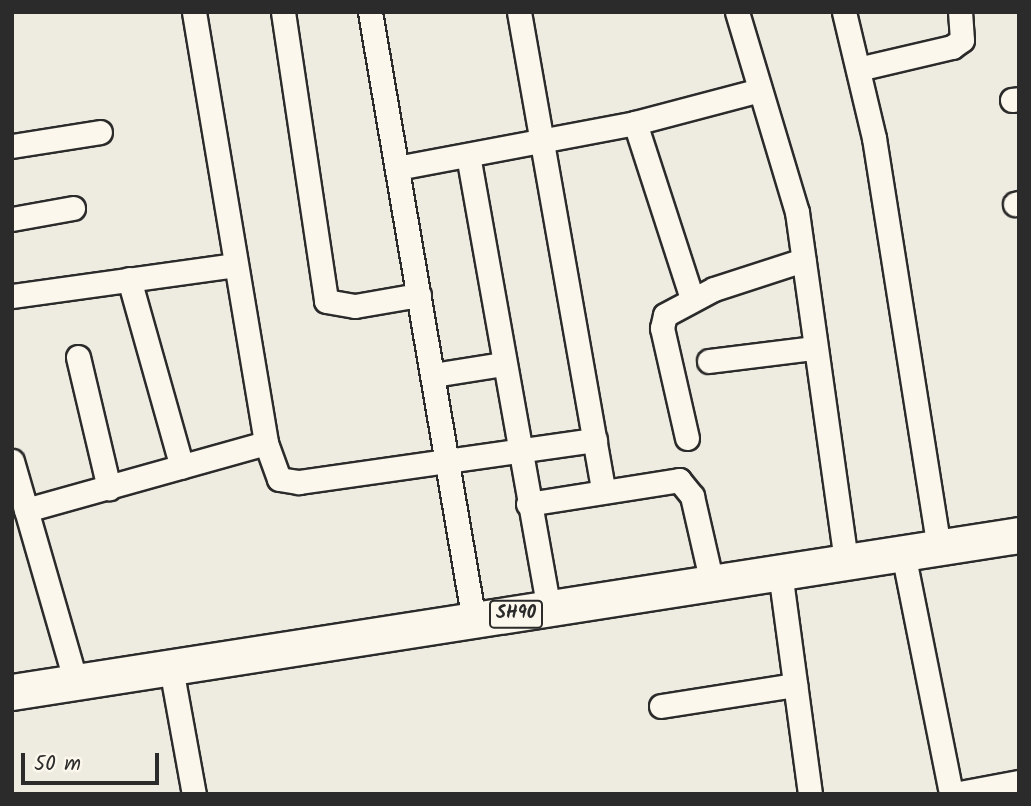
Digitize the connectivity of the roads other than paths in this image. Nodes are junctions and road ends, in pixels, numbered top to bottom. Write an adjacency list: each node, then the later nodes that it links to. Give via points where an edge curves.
1 (194, 12): 19 (street)
2 (283, 12): 21 (street, via 323,294 342,306)
3 (370, 12): 15 (street)
4 (519, 12): 12 (street)
5 (737, 12): 9 (street)
6 (844, 12): 8 (street)
7 (960, 12): 8 (street, via 962,40 952,47)
8 (858, 69): 41 (street, via 874,138)
9 (760, 90): 10 (street); 18 (street, via 797,212)
10 (635, 123): 12 (street); 23 (street)
11 (100, 132): 13 (street)
12 (544, 141): 14 (street); 30 (street)
13 (12, 146)
14 (468, 155): 15 (street); 27 (street)
15 (397, 168): 21 (street)
16 (73, 208): 17 (street)
17 (12, 219)
18 (803, 260): 23 (street); 24 (street)
19 (235, 265): 20 (street); 31 (street)
20 (129, 279): 22 (street); 35 (street)
21 (419, 295): 28 (street)
22 (12, 296)
23 (692, 298): 29 (street, via 671,308 662,328)
24 (813, 348): 26 (street); 43 (street)
25 (78, 357): 36 (street)
26 (709, 361)
27 (503, 364): 28 (street); 32 (street)
28 (433, 375): 34 (street)
29 (687, 438)
30 (595, 440): 32 (street); 37 (street)
31 (267, 443): 34 (street, via 272,472 287,482); 35 (street)
32 (518, 453): 34 (street); 38 (street)
33 (12, 461): 39 (street)
34 (447, 462): 47 (street)
35 (182, 467): 36 (street)
36 (109, 488): 39 (street)
37 (603, 488): 38 (street); 45 (street, via 669,479 688,485)
38 (528, 504): 46 (street)
39 (26, 510): 49 (street)
40 (1019, 535): 41 (main road, SH90)
41 (939, 547): 42 (main road, SH90)
42 (903, 553): 43 (main road, SH90); 56 (street)
43 (846, 562): 44 (main road, SH90)
44 (780, 572): 45 (main road, SH90); 50 (street)
45 (712, 583): 46 (main road, SH90)
46 (549, 609): 47 (main road, SH90)
47 (474, 621): 48 (main road, SH90)
48 (171, 668): 49 (main road, SH90); 54 (street)
49 (76, 682): 51 (main road, SH90)
50 (795, 685): 52 (street); 55 (street)
51 (12, 692)
52 (661, 706)
53 (1019, 782): 56 (street)
54 (194, 794)
55 (810, 794)
56 (953, 794)

